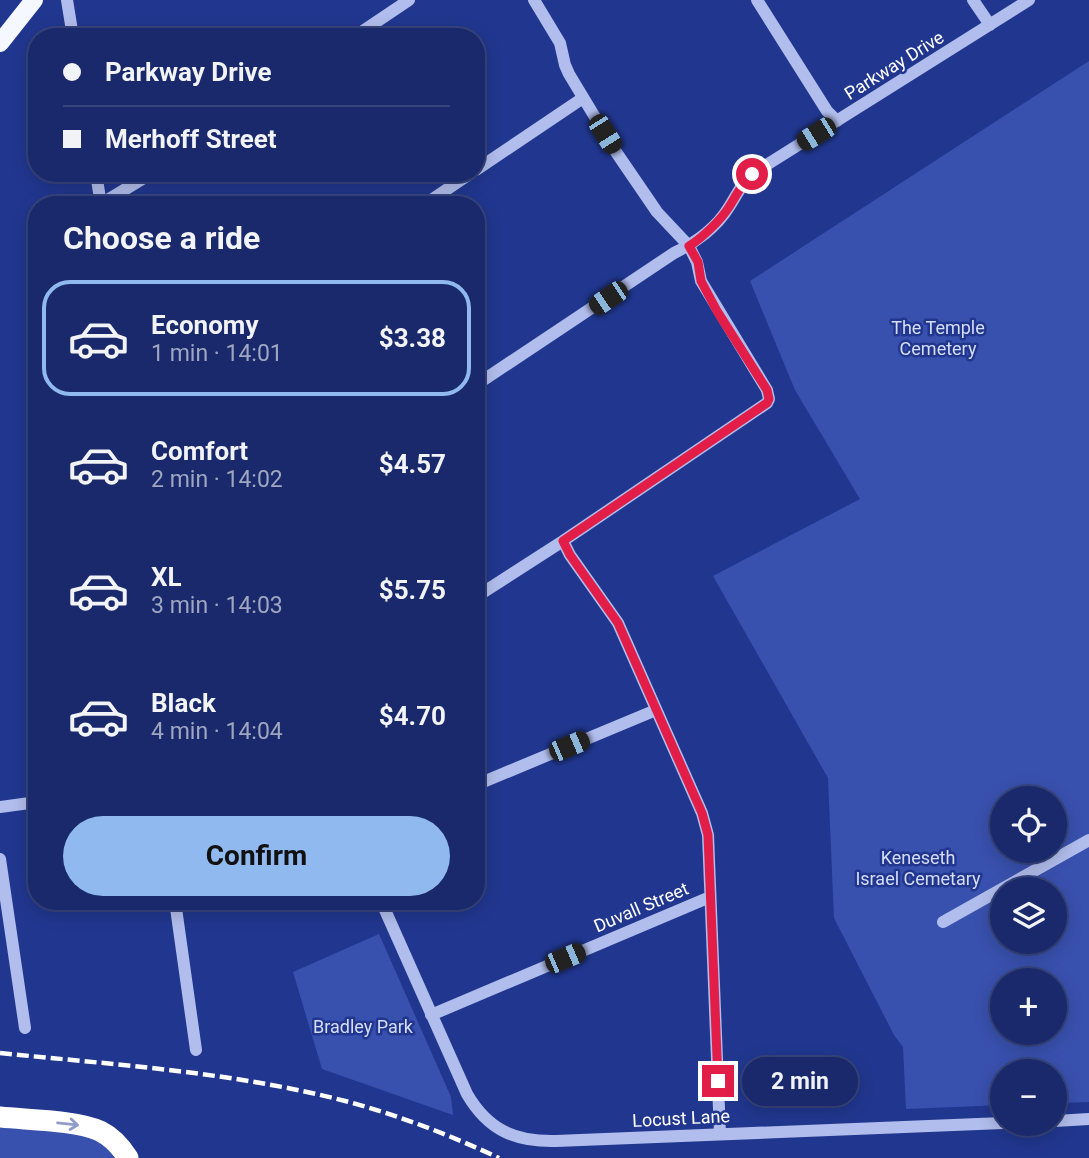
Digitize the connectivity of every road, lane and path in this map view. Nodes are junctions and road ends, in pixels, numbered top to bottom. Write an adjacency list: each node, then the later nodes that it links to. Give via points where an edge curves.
1 (34, 0): 11 (main road)
2 (66, 0): 9 (street)
3 (409, 0): 10 (street)
4 (534, 0): 12 (street, via 560,43 565,65)
5 (757, 0): 13 (street)
6 (973, 0): 8 (street)
7 (1030, 0): 8 (street, Parkway Drive)
8 (990, 25): 13 (street, Parkway Drive)
9 (71, 28)
10 (367, 28)
11 (0, 43)
12 (583, 99): 14 (street); 19 (street, via 657,212)
13 (837, 121): 19 (street, Parkway Drive, via 752,174 721,218)
14 (485, 164)
15 (138, 182): 17 (street)
16 (458, 182): 18 (street)
17 (116, 196)
18 (437, 196)
19 (689, 246): 20 (street, Parkway Drive); 21 (street, via 701,281 769,399)
20 (485, 380)
21 (563, 541): 22 (street); 23 (street, via 618,623)
22 (485, 591)
23 (656, 710): 24 (street); 29 (street, via 702,813 708,835)
24 (485, 781)
25 (28, 803): 26 (street)
26 (0, 807)
27 (1089, 840): 32 (street)
28 (0, 859): 34 (street)
29 (710, 897): 33 (street, Duvall Street); 40 (street)
30 (176, 910): 35 (street)
31 (385, 910): 33 (street, Locust Lane)
32 (943, 922)
33 (431, 1015): 40 (street, Locust Lane, via 475,1108 506,1133 547,1141)
34 (25, 1028)
35 (196, 1050)
36 (0, 1117): 41 (highway, one-way to 41, via 82,1125 102,1132)
37 (1089, 1119): 38 (street)
38 (1067, 1120)
39 (990, 1124): 40 (street, Locust Lane)
40 (720, 1134)
41 (128, 1158)

